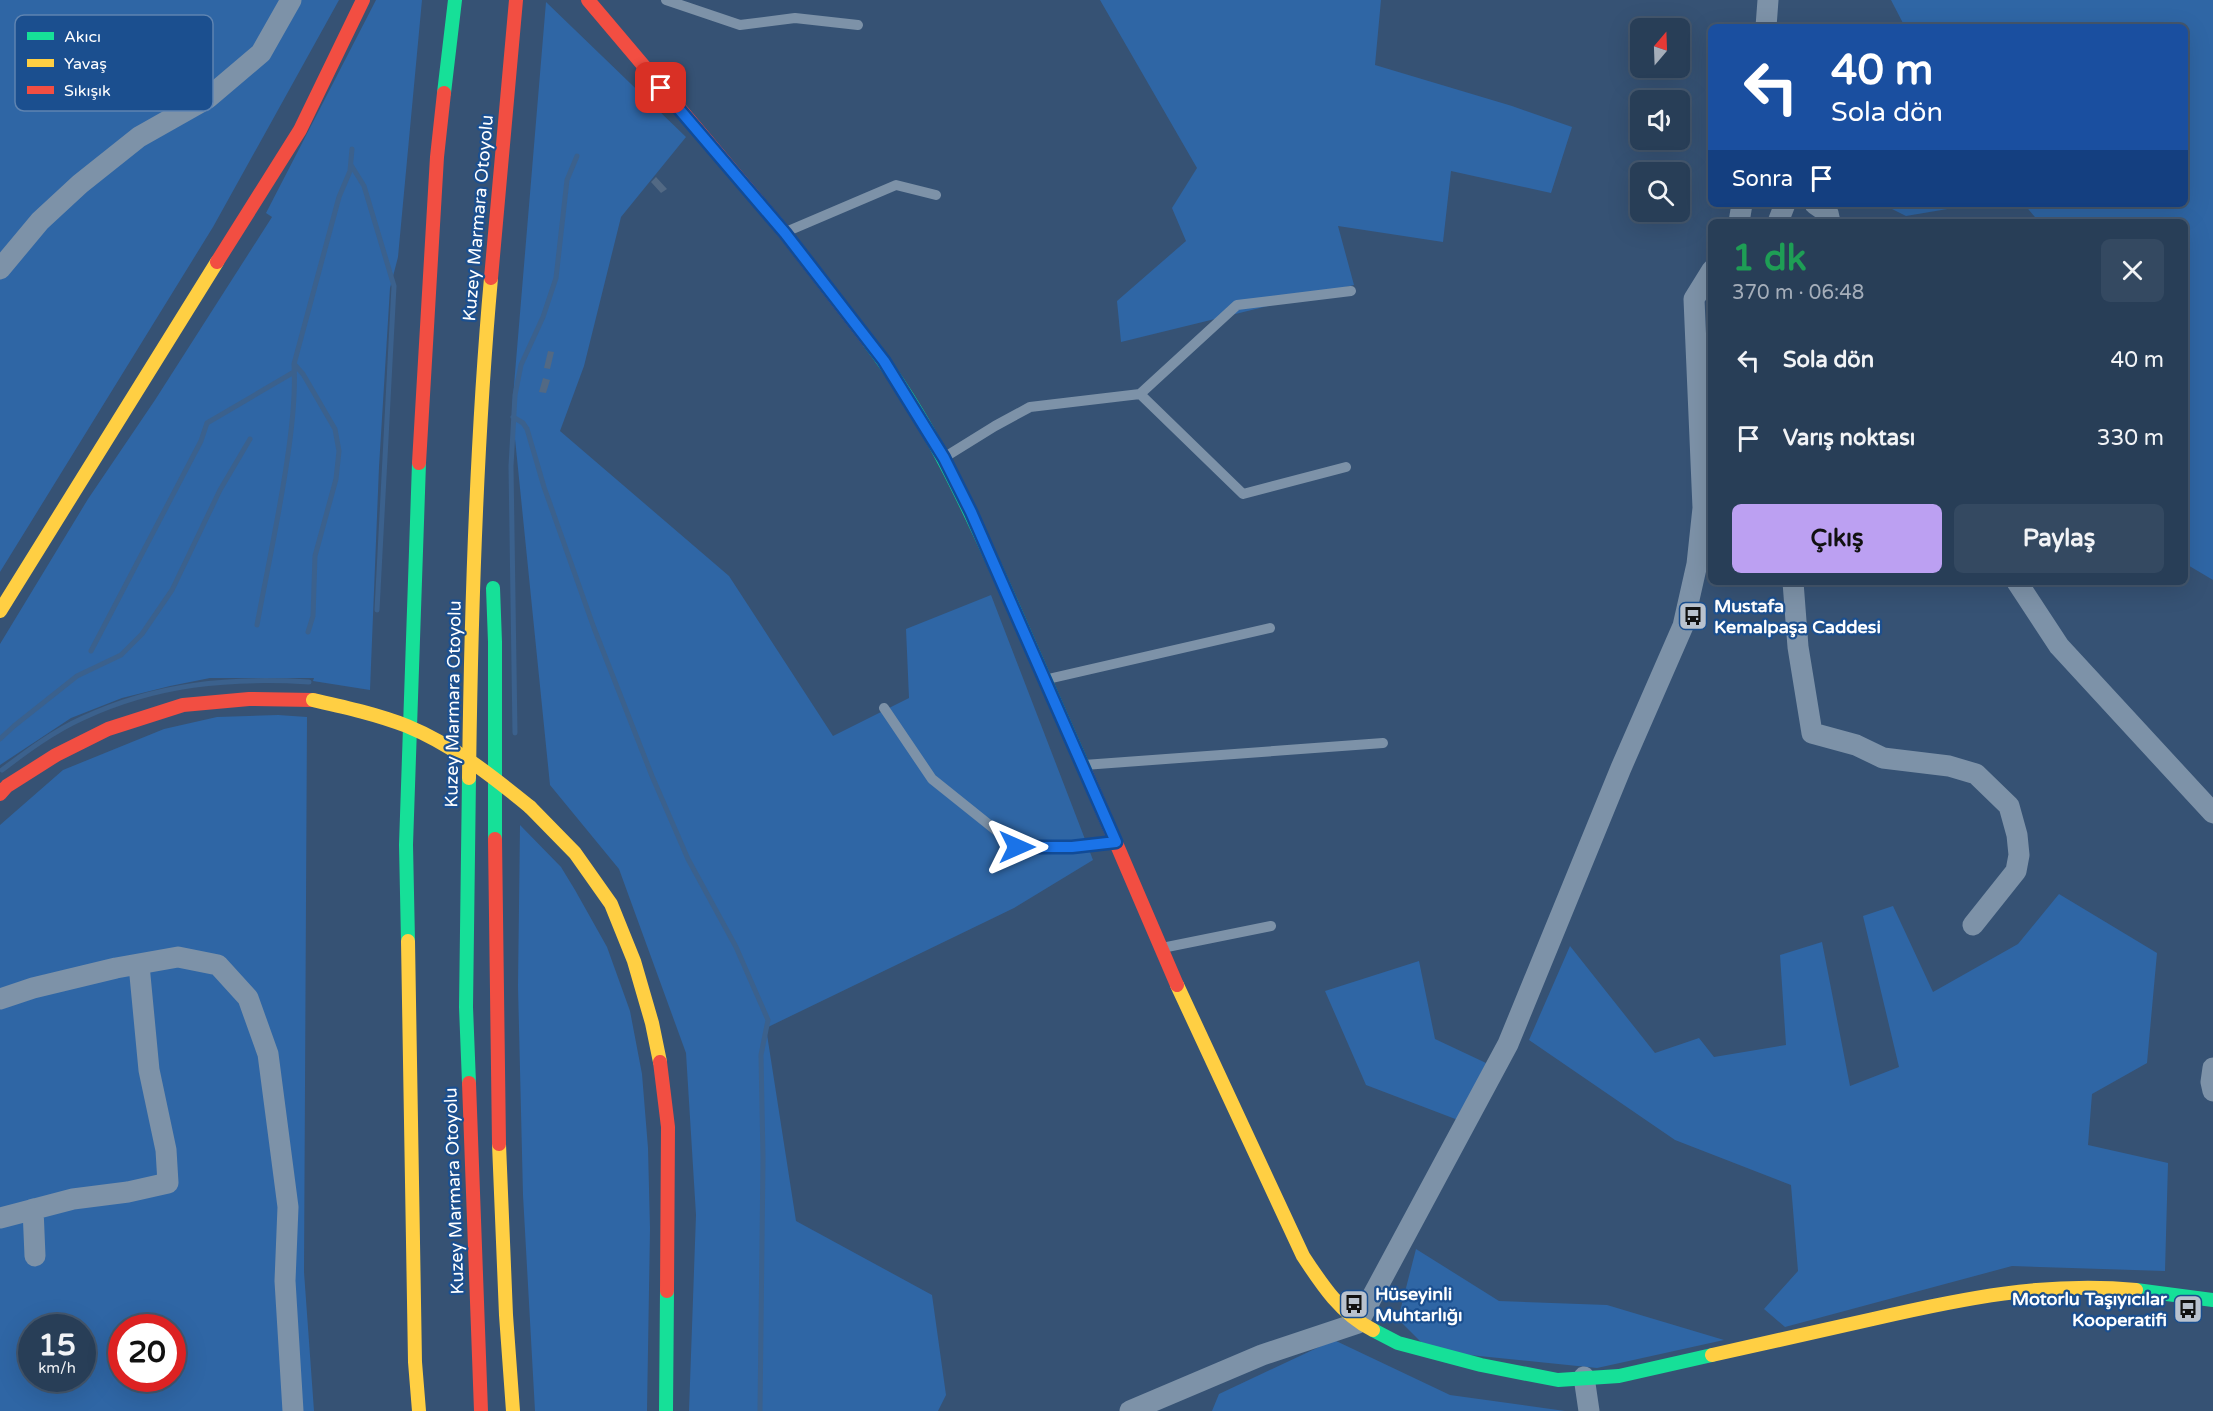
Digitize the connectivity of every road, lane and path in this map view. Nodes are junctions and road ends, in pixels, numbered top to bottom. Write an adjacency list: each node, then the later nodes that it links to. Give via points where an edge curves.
1 (291, 0): 12 (street, via 261,53)
2 (363, 0): 29 (main road, via 300,130)
3 (455, 0): 52 (main road, via 437,157 421,405 406,846)
4 (516, 0): 21 (main road, Kuzey Marmara Otoyolu)
5 (588, 0): 9 (main road)
6 (605, 0): 9 (lane)
7 (666, 0): 11 (lane, via 740,25 795,18)
8 (1768, 0): 10 (street)
9 (599, 15): 17 (main road)
10 (1766, 24)
11 (858, 26)
12 (213, 94)
13 (185, 111): 18 (street, via 139,137 80,184 40,221)
14 (936, 195): 17 (lane, via 896,185)
15 (1819, 207): 16 (street)
16 (1829, 219)
17 (785, 233): 23 (main road, via 884,361)
18 (0, 269)
19 (1708, 276): 49 (street, via 1694,299 1703,508 1697,564 1683,626 1508,1044)
20 (1351, 291): 22 (lane, via 1237,304)
21 (484, 352): 25 (main road); 53 (main road, Kuzey Marmara Otoyolu, via 471,646 466,1007)
22 (1140, 394): 23 (lane, via 1030,407); 24 (lane, via 1243,494)
23 (944, 458): 31 (main road)
24 (1346, 467)
25 (490, 503)
26 (493, 572): 54 (main road, via 496,1075)
27 (1793, 585): 38 (street, via 1798,647 1812,733 1856,745 1883,758 1949,766 1976,774 2009,806 2018,835 2016,871)
28 (2019, 585): 36 (street, via 2059,646)
29 (0, 611)
30 (1269, 628): 31 (lane)
31 (1044, 680): 34 (main road)
32 (884, 708): 37 (lane, via 932,778 1017,847)
33 (1383, 743): 34 (lane)
34 (1082, 765): 37 (main road)
35 (0, 794): 55 (main road, bridge, via 56,755 108,729 183,705 249,699 313,700 392,721 436,739 486,771 530,807 575,853 611,904 634,961 652,1023 668,1127)
36 (2213, 813)
37 (1116, 842): 40 (main road)
38 (1973, 925)
39 (1271, 926): 40 (lane)
40 (1160, 949): 49 (main road, via 1303,1256 1327,1293)
41 (139, 965): 42 (street); 45 (street, via 149,1070 166,1150 168,1183); 51 (street, via 178,957 218,965 248,998 268,1054 288,1207 285,1281)
42 (0, 999)
43 (2213, 1068): 44 (street)
44 (2213, 1091)
45 (33, 1209): 46 (street); 47 (street)
46 (0, 1218)
47 (35, 1256)
48 (2213, 1300): 50 (main road, via 2116,1289 2055,1287 1953,1301 1619,1376)
49 (1358, 1323): 50 (main road, via 1398,1343 1481,1365 1558,1380); 56 (street, via 1262,1355)
50 (1584, 1377): 57 (street)
51 (293, 1411)
52 (419, 1411)
53 (481, 1411)
54 (513, 1411)
55 (666, 1411)
56 (1130, 1411)
57 (1589, 1411)

